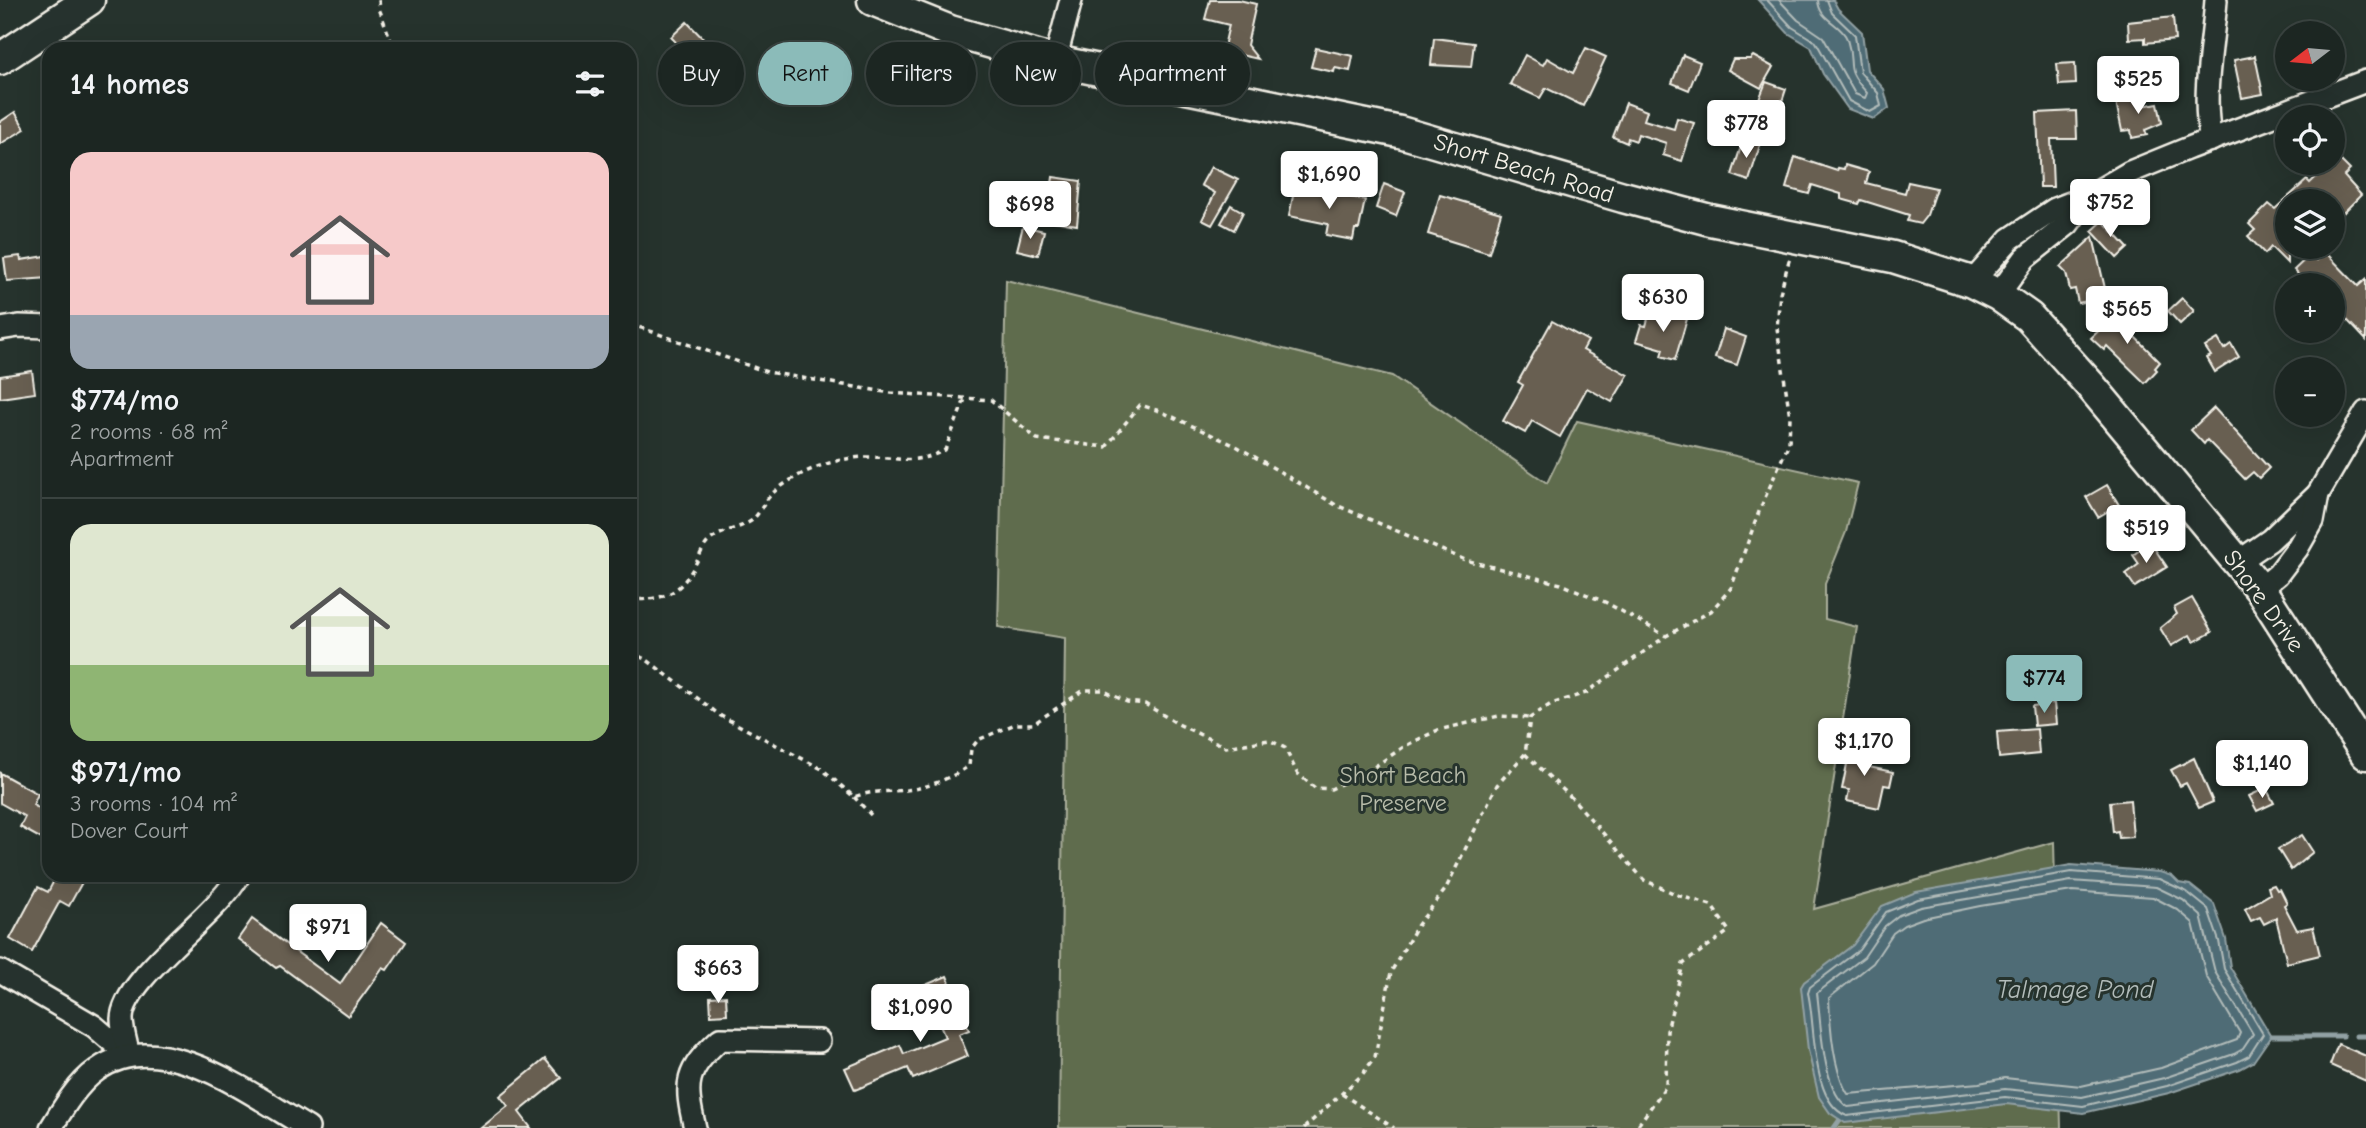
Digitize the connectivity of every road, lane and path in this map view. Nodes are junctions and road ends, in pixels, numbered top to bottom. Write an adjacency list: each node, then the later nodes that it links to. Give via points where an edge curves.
1 (89, 0): 9 (main road)
2 (379, 0): 6 (path)
3 (873, 0): 7 (main road, Short Beach Road)
4 (1070, 0): 8 (street)
5 (2216, 0): 12 (street, via 2207,101)
6 (391, 42)
7 (990, 42)
8 (1060, 42)
9 (0, 59)
10 (1081, 66): 13 (main road, Short Beach Road, via 1401,132 1623,197)
11 (2366, 80): 12 (street)
12 (2211, 140): 14 (street, via 2130,172 2089,196 2068,224)
13 (1795, 237): 14 (main road, Short Beach Road, via 1893,257); 24 (path, via 1780,293 1777,328 1790,417 1789,443 1731,588 1711,611)
14 (1985, 289): 21 (main road, Shore Drive, via 2049,336)
15 (637, 326): 18 (path, via 767,372 891,393)
16 (42, 327): 17 (street)
17 (0, 329)
18 (965, 399): 23 (path, via 945,450 925,460 867,457 829,463 796,477 772,492 751,520 722,531 707,543 683,586 664,597); 24 (path, via 991,400 1037,439 1106,447 1140,405 1160,411 1238,447 1336,505 1465,560 1572,588)
19 (2366, 412): 20 (street)
20 (2318, 494): 21 (street, via 2270,540); 22 (street, via 2313,521 2297,550)
21 (2238, 562): 22 (main road, Shore Drive)
22 (2260, 589): 28 (main road, Shore Drive)
23 (637, 599)
24 (1666, 636): 26 (path, via 1586,693 1551,704)
25 (637, 655): 29 (path, via 720,716 822,769)
26 (1530, 718): 27 (path); 29 (path, via 1499,716 1438,730 1331,789 1315,788 1297,773 1285,748 1269,740 1226,747 1145,704 1126,702 1101,690 1084,690 1033,724 1015,724 978,740 971,749 969,766 956,775 919,788)
27 (1525, 754): 35 (path, via 1497,785 1446,890 1417,926 1391,972 1375,1057); 41 (path, via 1573,799 1644,880 1711,905 1729,932 1683,964 1667,1031 1666,1086)
28 (2366, 754)
29 (854, 797): 30 (path)
30 (871, 815)
31 (233, 882): 34 (street, via 128,1000 122,1019)
32 (0, 971): 34 (street, via 94,1026)
33 (818, 1041): 38 (street, via 720,1039 696,1061 687,1095)
34 (129, 1056): 36 (street, via 97,1070); 37 (street, via 167,1057 215,1073)
35 (1342, 1094): 39 (path); 40 (path)
36 (51, 1128)
37 (308, 1128)
38 (695, 1128)
39 (1304, 1128)
40 (1394, 1128)
41 (1636, 1128)

